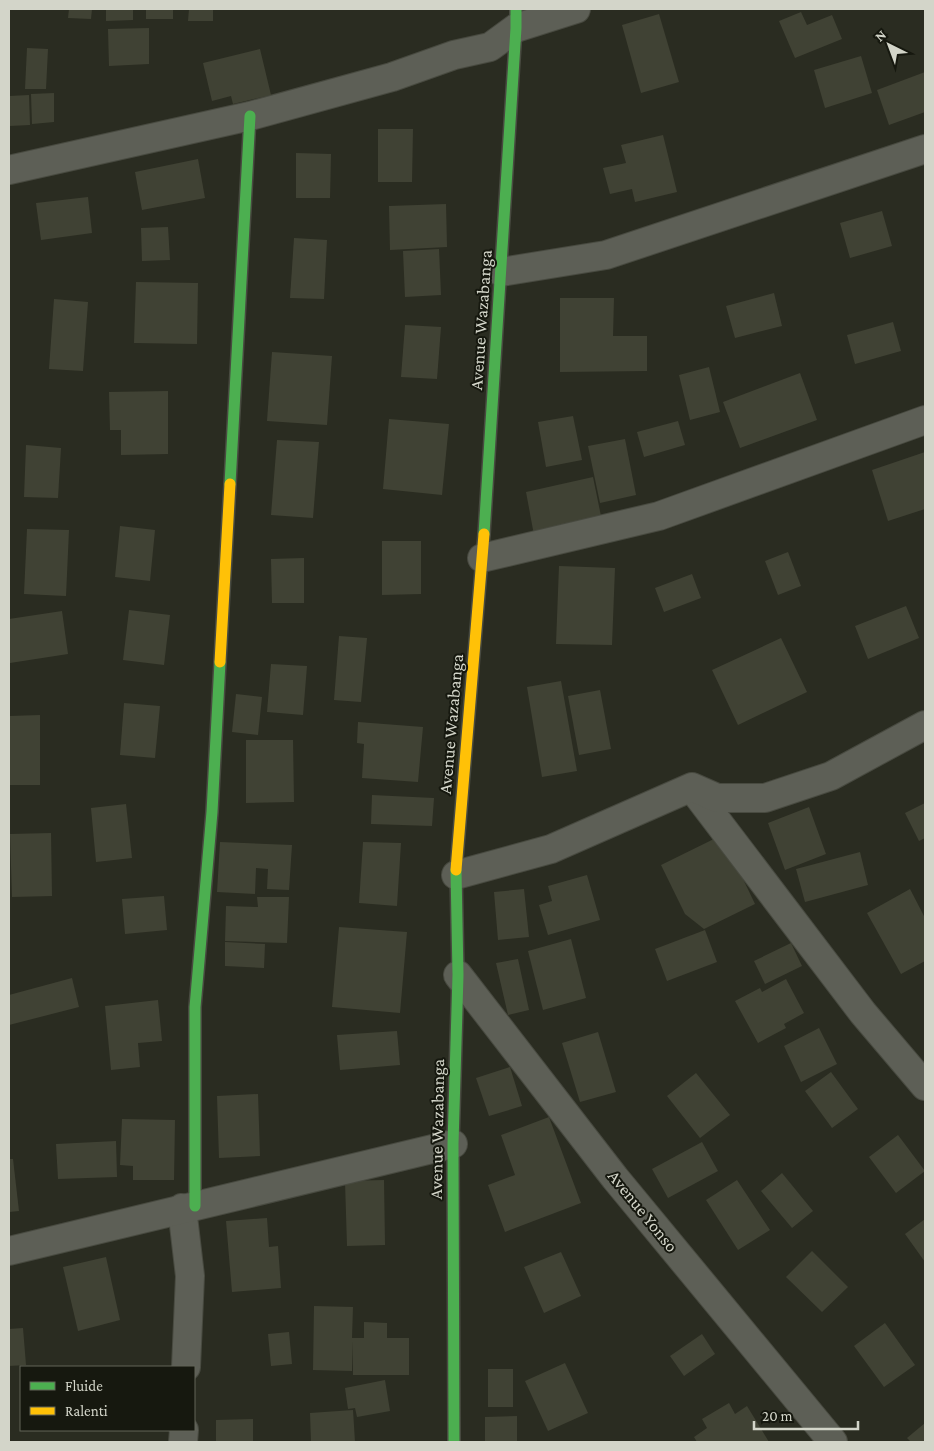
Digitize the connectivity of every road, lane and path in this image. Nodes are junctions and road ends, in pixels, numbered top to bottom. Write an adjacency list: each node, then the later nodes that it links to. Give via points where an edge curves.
1 (576, 9): 2 (street)
2 (516, 19): 3 (street, via 490,47); 6 (main road, Avenue Wazabanga)
3 (250, 116): 5 (street); 15 (main road, via 212,812 195,1007)
4 (925, 148): 6 (street, via 606,254)
5 (9, 170)
6 (502, 272): 8 (main road, Avenue Wazabanga)
7 (925, 420): 8 (street, via 658,516)
8 (482, 558): 11 (main road, Avenue Wazabanga)
9 (925, 725): 10 (street, via 831,776 765,798 717,798)
10 (692, 787): 11 (street, via 551,849); 13 (street, via 863,1013)
11 (456, 875): 12 (main road, Avenue Wazabanga)
12 (458, 975): 14 (main road, Avenue Wazabanga); 19 (street, Avenue Yonso, via 615,1178)
13 (925, 1086)
14 (452, 1144): 15 (street); 18 (main road, Avenue Wazabanga)
15 (188, 1207): 16 (street); 17 (street, via 190,1276)
16 (9, 1251)
17 (186, 1366)
18 (454, 1442)
19 (833, 1442)

